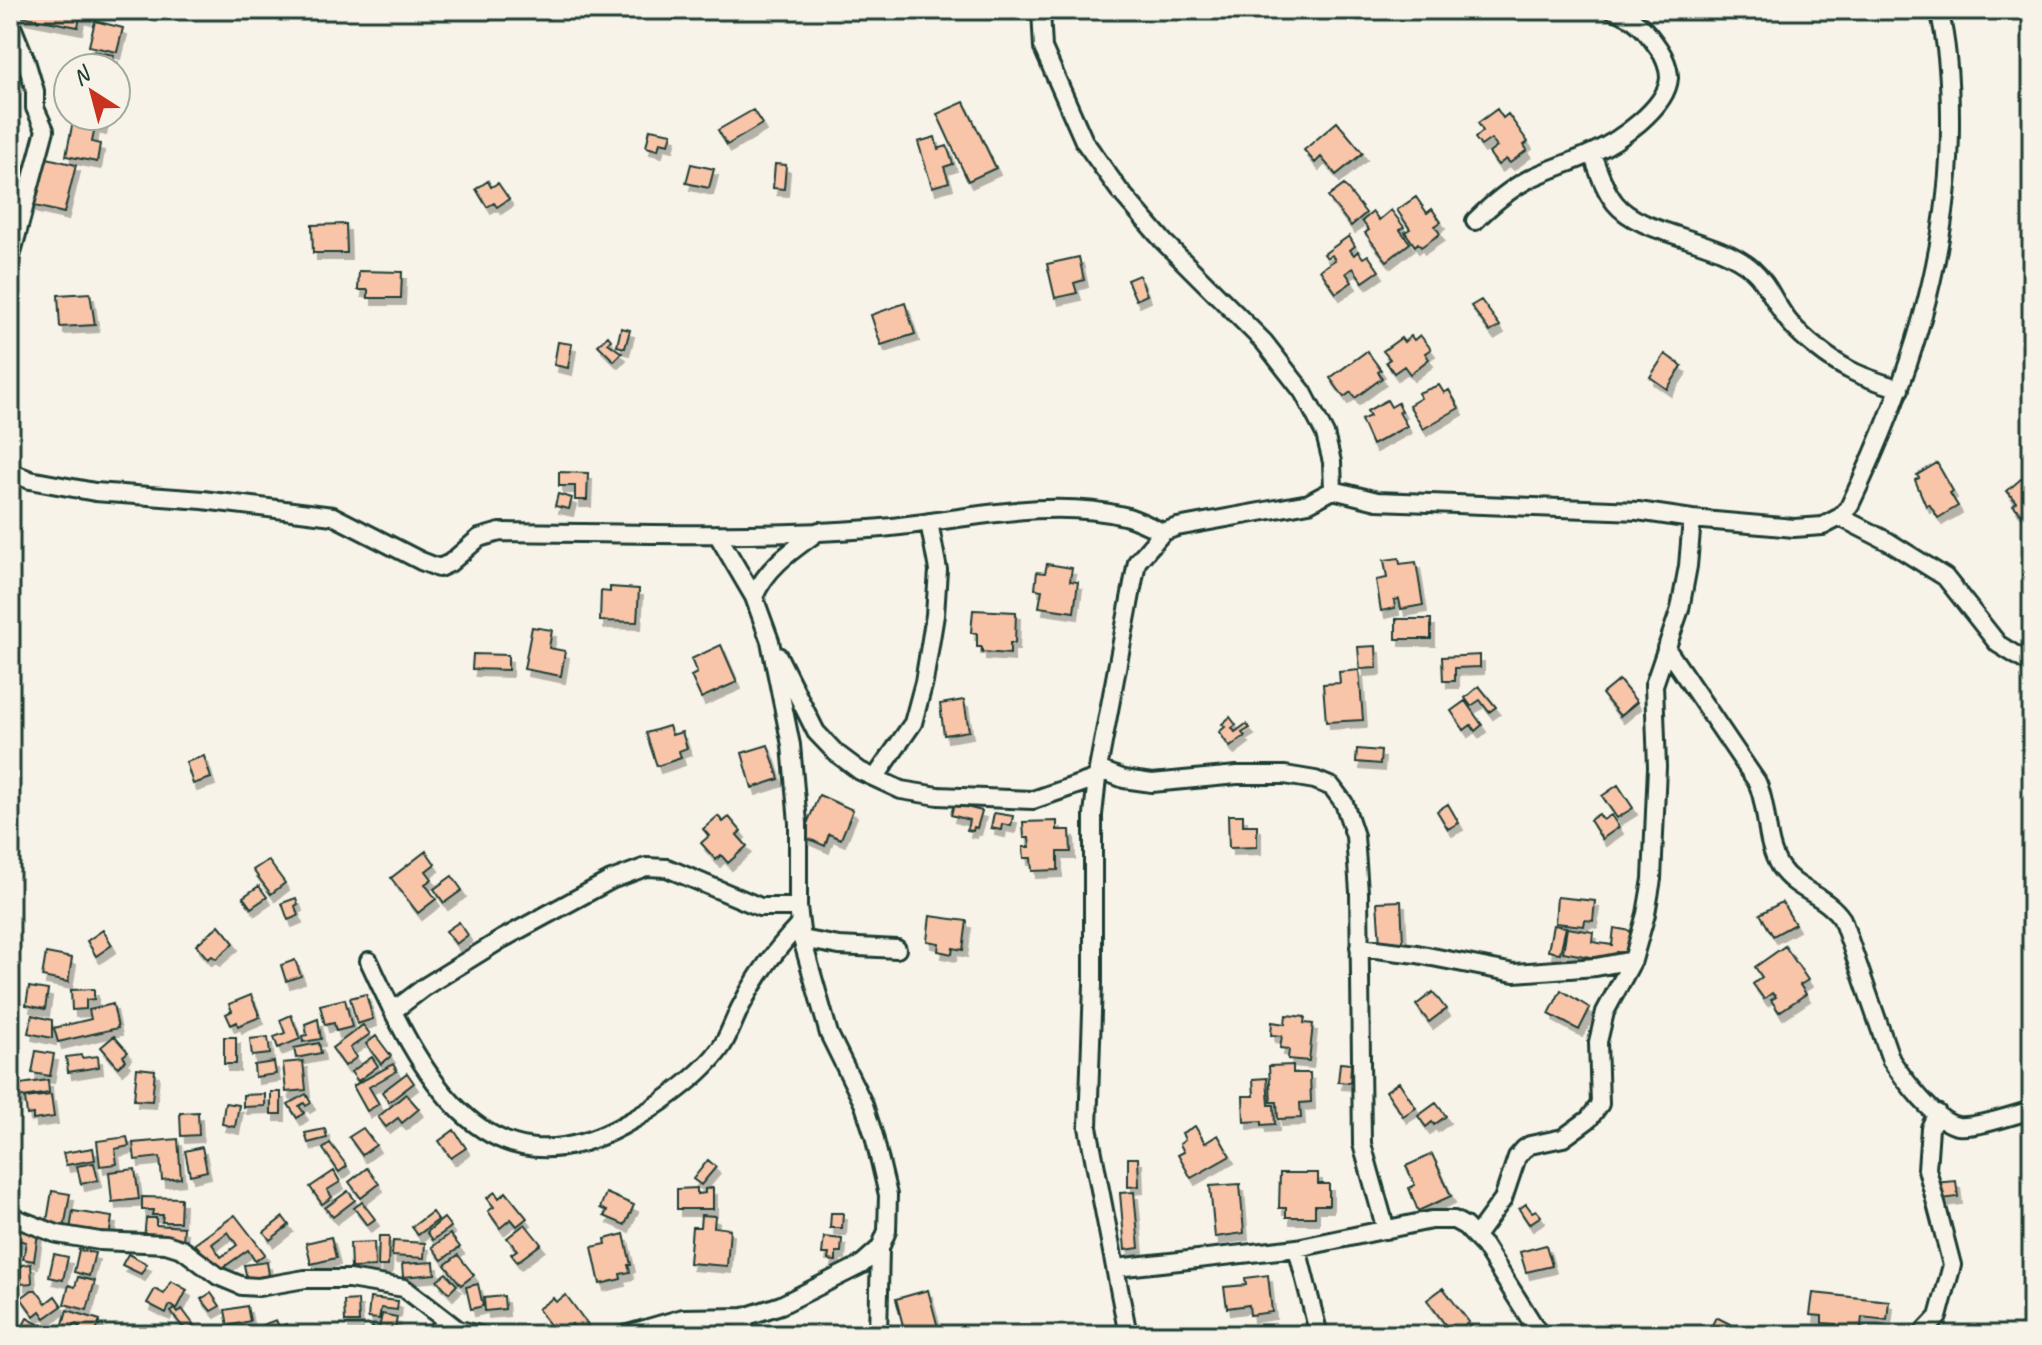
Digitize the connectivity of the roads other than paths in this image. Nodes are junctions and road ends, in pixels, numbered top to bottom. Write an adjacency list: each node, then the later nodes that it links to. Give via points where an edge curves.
1 (1041, 10): 10 (street, via 1043,48 1084,141 1146,222 1264,342 1303,392 1325,434)
2 (1613, 10): 5 (street, via 1630,15 1647,31 1664,57 1669,78 1646,117)
3 (1939, 10): 8 (street, via 1950,90 1950,168 1927,305)
4 (13, 29): 7 (street, via 45,130)
5 (1592, 154): 6 (street, via 1527,180); 8 (street, via 1617,206 1636,221 1734,256 1769,286 1791,324 1813,344 1848,369)
6 (1475, 221)
7 (10, 260)
8 (1900, 389): 11 (street, via 1860,484)
9 (10, 472): 16 (street, via 95,492 333,516 439,568 479,538 500,532)
10 (1333, 490): 12 (street, via 1377,501 1638,511); 15 (street, via 1309,503)
11 (1840, 517): 12 (street, via 1808,528); 20 (street, via 1945,577 1998,644)
12 (1692, 519): 19 (street, via 1680,609)
13 (929, 522): 14 (street); 15 (street, via 1019,511 1086,510 1126,516); 22 (street, via 938,570 924,682 913,723)
14 (819, 531): 16 (street); 17 (street, via 772,567)
15 (1163, 532): 21 (street, via 1137,562)
16 (717, 534): 17 (street)
17 (754, 597): 18 (street)
18 (770, 641): 22 (street, via 816,732 836,753); 23 (street, via 791,745)
19 (1666, 648): 26 (street, via 1654,685 1652,879); 30 (street, via 1757,782 1778,864 1842,919 1891,1060)
20 (2032, 665)
21 (1097, 774): 22 (street, via 1033,800 938,796 901,790); 24 (street, via 1152,783 1285,775 1332,787 1344,803 1355,836); 36 (street, via 1088,1127)
22 (875, 778)
23 (800, 923): 25 (street, via 839,946); 28 (street, via 667,868 646,867 611,880 502,939); 28 (street, via 751,987 722,1045 670,1096 613,1131 549,1150 494,1137 463,1115 442,1091); 34 (street, via 829,1034 874,1136 888,1195 887,1231)
24 (1359, 947): 26 (street, via 1514,973); 32 (street, via 1362,1144)
25 (897, 949)
26 (1633, 960): 33 (street, via 1605,1012 1598,1042 1600,1104 1563,1138 1524,1149 1503,1199)
27 (369, 961): 28 (street)
28 (393, 1011)
29 (2032, 1110): 30 (street, via 1967,1126 1949,1124)
30 (1937, 1113): 47 (street, via 1930,1128 1927,1169 1952,1265 1938,1317)
31 (10, 1216): 38 (street, via 57,1234 166,1244 242,1286 349,1279 404,1288)
32 (1386, 1230): 33 (street, via 1454,1220); 35 (street)
33 (1476, 1236): 46 (street)
34 (880, 1248): 37 (street, via 842,1276); 43 (street)
35 (1297, 1248): 36 (street); 45 (street)
36 (1116, 1268): 44 (street)
37 (744, 1317): 41 (street, via 683,1318); 42 (street)
38 (446, 1322): 39 (street); 40 (street)
39 (435, 1335)
40 (479, 1335)
41 (624, 1335)
42 (745, 1335)
43 (878, 1335)
44 (1128, 1335)
45 (1319, 1335)
46 (1540, 1335)
47 (1921, 1335)

